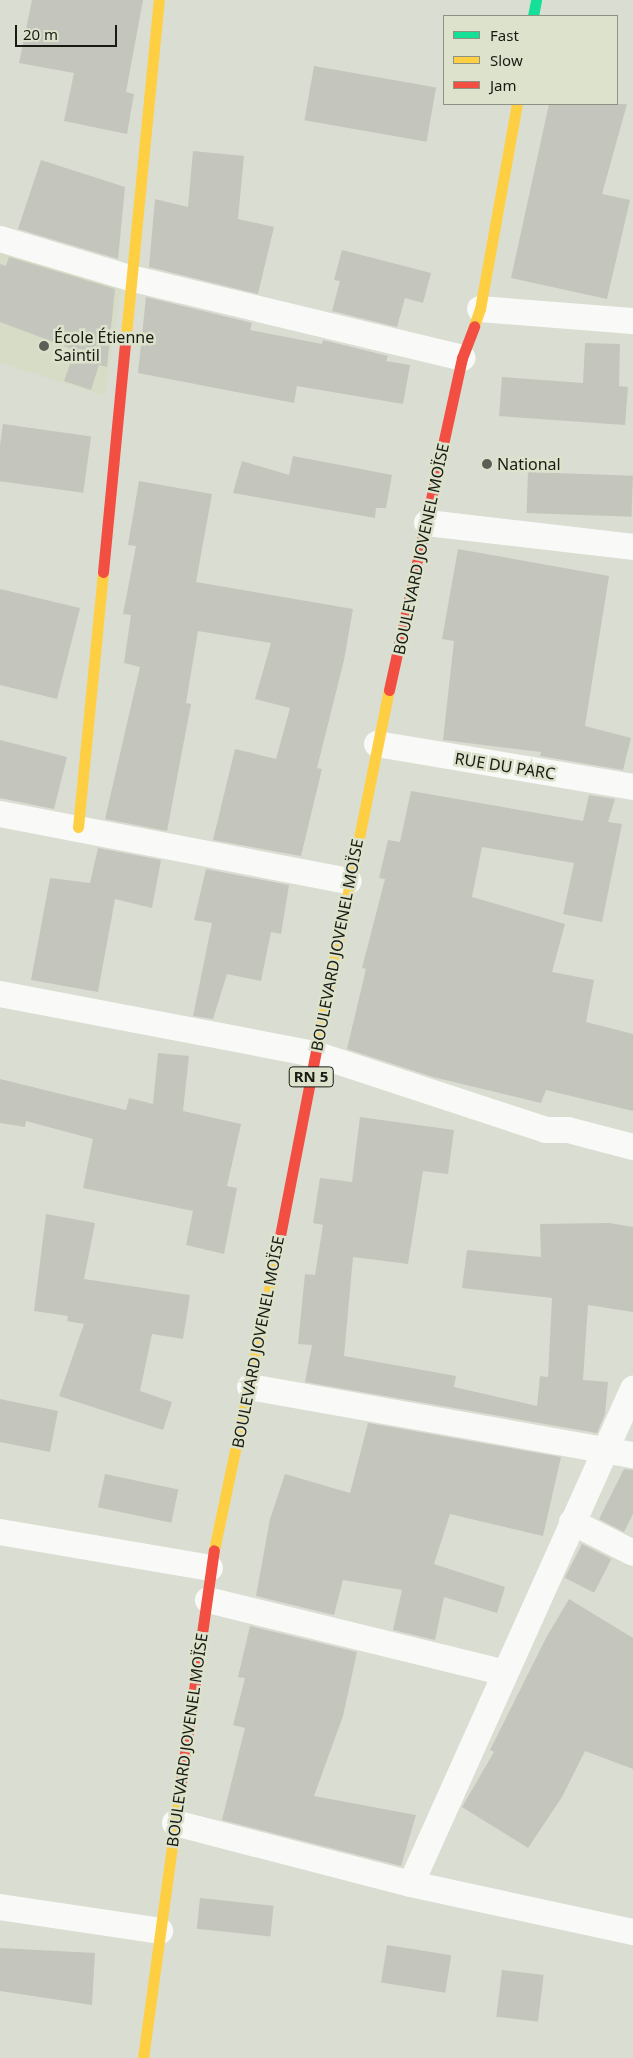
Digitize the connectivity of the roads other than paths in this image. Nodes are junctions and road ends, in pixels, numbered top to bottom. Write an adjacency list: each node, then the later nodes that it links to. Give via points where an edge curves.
1 (158, 0): 6 (main road, via 153,78)
2 (536, 0): 3 (main road)
3 (533, 15)
4 (517, 105): 7 (main road, BOULEVARD JOVENEL MOÏSE / RN 5)
5 (0, 239): 6 (street)
6 (130, 278): 9 (street); 15 (main road)
7 (480, 309): 8 (street); 9 (main road, BOULEVARD JOVENEL MOÏSE / RN 5)
8 (633, 321)
9 (462, 358): 10 (main road, BOULEVARD JOVENEL MOÏSE / RN 5)
10 (427, 523): 11 (street); 12 (main road, BOULEVARD JOVENEL MOÏSE / RN 5)
11 (633, 547)
12 (377, 744): 13 (street, RUE DU PARC); 16 (main road, BOULEVARD JOVENEL MOÏSE / RN 5)
13 (633, 787)
14 (0, 814): 15 (street)
15 (78, 827): 16 (street)
16 (349, 881): 18 (main road, BOULEVARD JOVENEL MOÏSE / RN 5)
17 (0, 994): 18 (street)
18 (315, 1054): 19 (street, via 546,1130 568,1130); 20 (main road, BOULEVARD JOVENEL MOÏSE / RN 5)
19 (633, 1147)
20 (250, 1387): 22 (street); 27 (main road, BOULEVARD JOVENEL MOÏSE / RN 5)
21 (633, 1389): 22 (street)
22 (605, 1449): 23 (street); 24 (street)
23 (633, 1455)
24 (572, 1522): 26 (street); 29 (street)
25 (0, 1532): 27 (street)
26 (633, 1553)
27 (210, 1568): 28 (main road, BOULEVARD JOVENEL MOÏSE / RN 5)
28 (208, 1600): 29 (street); 30 (main road, BOULEVARD JOVENEL MOÏSE / RN 5)
29 (504, 1673): 31 (street)
30 (175, 1823): 31 (street); 33 (main road, BOULEVARD JOVENEL MOÏSE / RN 5)
31 (411, 1884): 34 (street)
32 (0, 1907): 33 (street)
33 (160, 1931): 35 (main road, BOULEVARD JOVENEL MOÏSE / RN 5)
34 (633, 1932)
35 (143, 2058)

